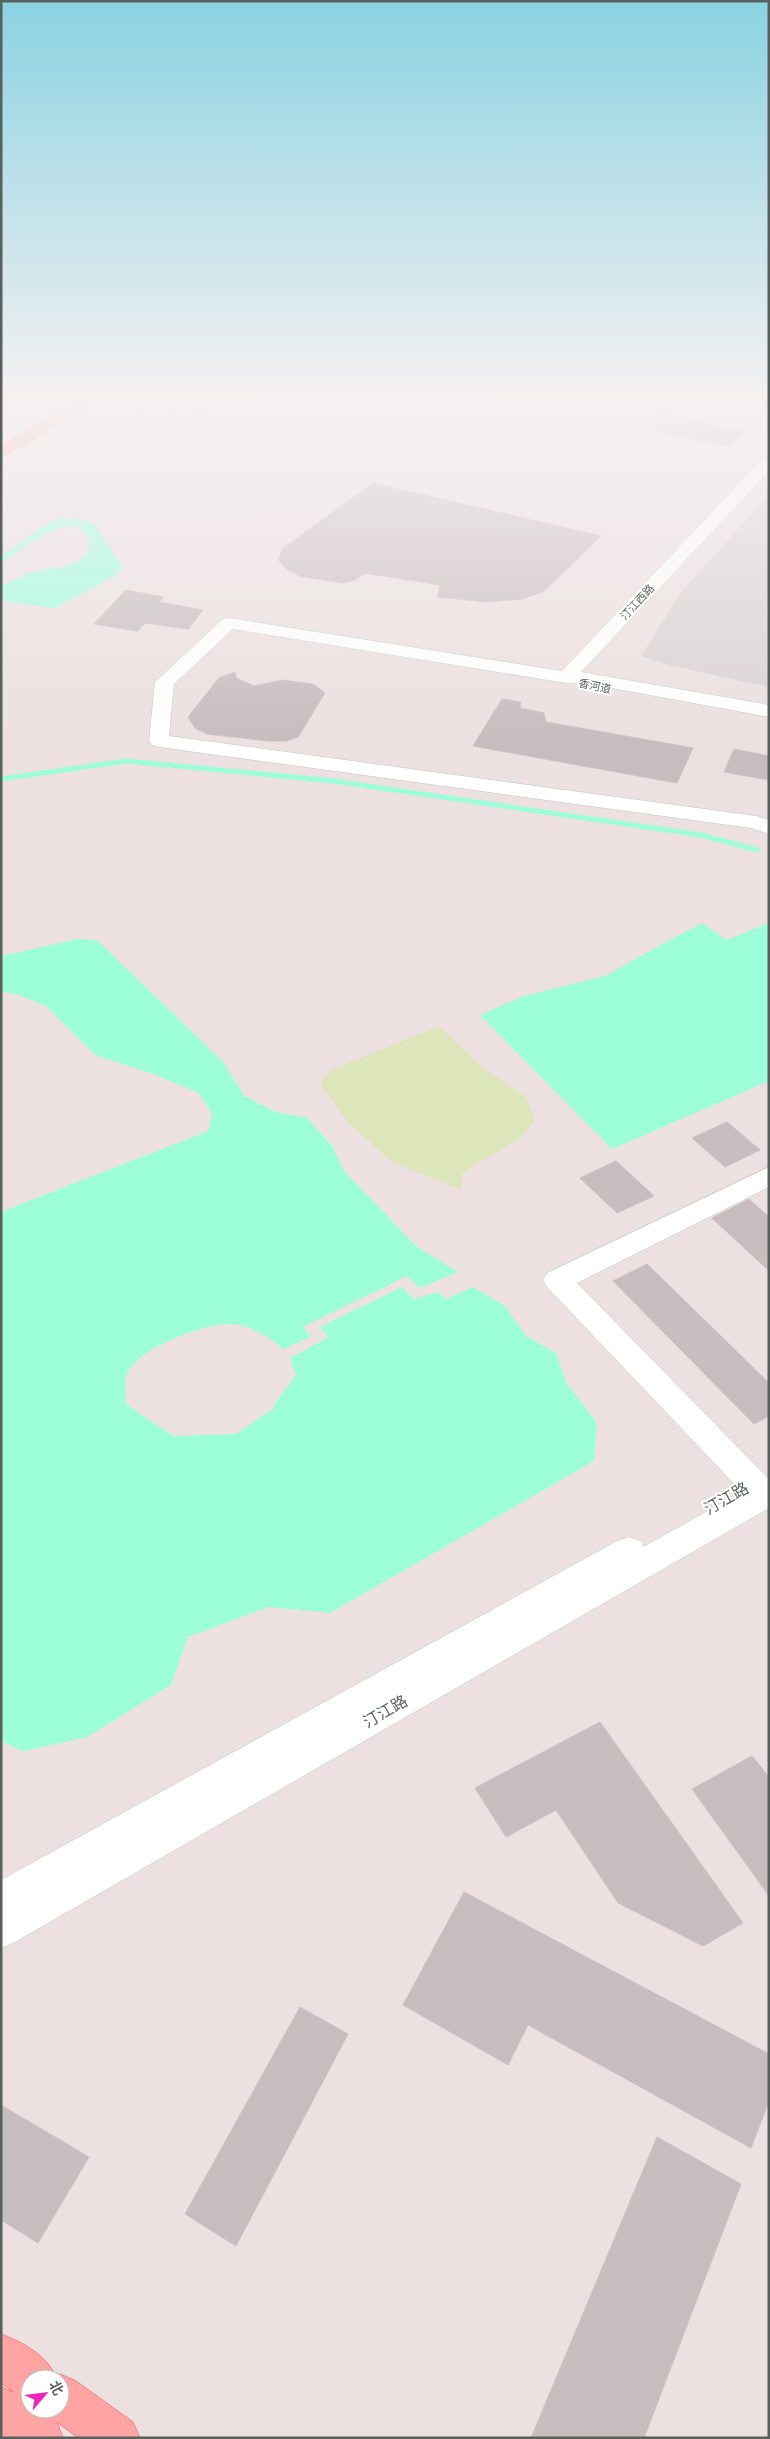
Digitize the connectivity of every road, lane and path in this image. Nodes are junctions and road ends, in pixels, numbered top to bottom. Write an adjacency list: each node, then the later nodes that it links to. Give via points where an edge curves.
1 (725, 512): 5 (street, 汀江西路)
2 (739, 512): 3 (street, 汀江西路)
3 (623, 641)
4 (604, 663): 5 (street)
5 (579, 680): 6 (street, 香河道); 7 (street, 香河道); 8 (street, via 228,623 164,682 159,741 756,822)
6 (769, 711)
7 (769, 719)
8 (769, 828)
9 (769, 1176): 10 (street, via 557,1280)
10 (764, 1483): 11 (street, 汀江路); 12 (street, 汀江路)
11 (1, 1901)
12 (1, 1929)
13 (1, 2356): 14 (main road)
14 (20, 2369)
15 (70, 2404): 18 (main road)
16 (1, 2410): 17 (main road)
17 (40, 2438)
18 (117, 2438)

